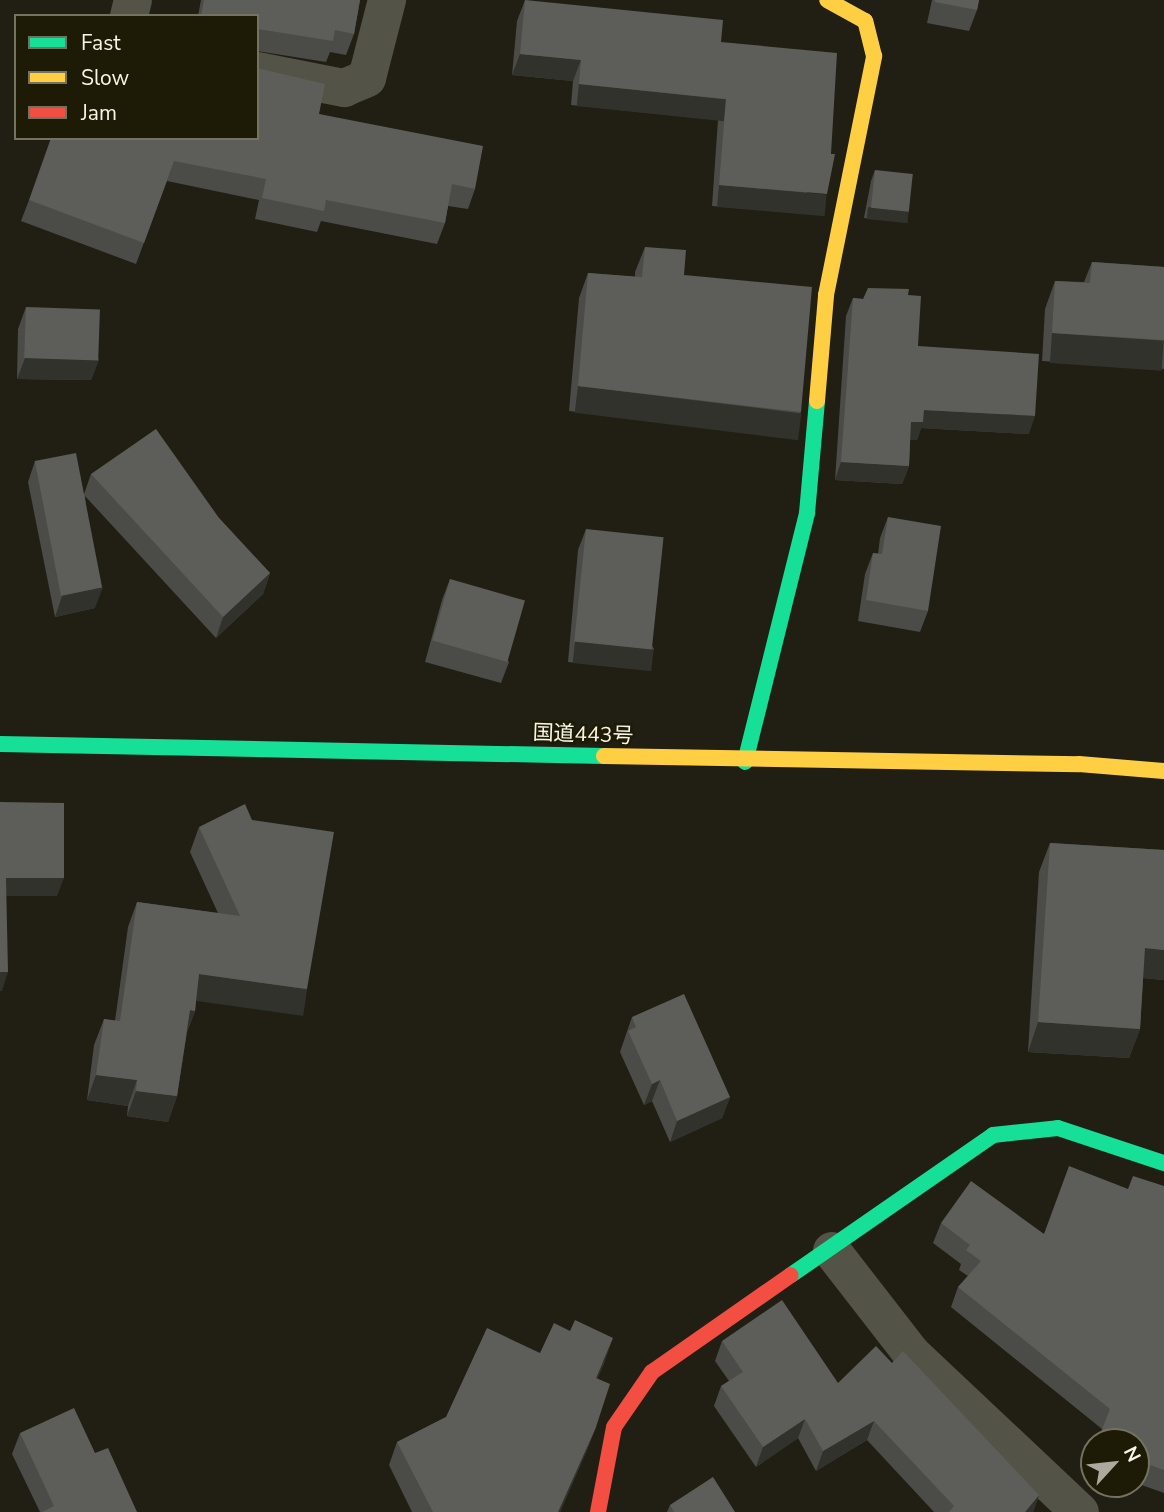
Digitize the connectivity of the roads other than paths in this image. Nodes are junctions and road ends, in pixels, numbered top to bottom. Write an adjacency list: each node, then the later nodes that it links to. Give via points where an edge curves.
1 (387, 0): 4 (street, via 367,78 344,88)
2 (827, 0): 3 (main road)
3 (869, 11): 6 (main road, via 874,56 826,295 807,513)
4 (259, 71)
5 (0, 744): 6 (main road, 国道443号, via 444,750)
6 (745, 762): 7 (main road, 国道443号, via 1079,764)
7 (1164, 771)
8 (1164, 1163): 9 (main road, via 1058,1128 993,1135)
9 (832, 1251): 10 (main road, via 652,1372 614,1427); 11 (street, via 911,1353)
10 (598, 1512)
11 (1080, 1512)

